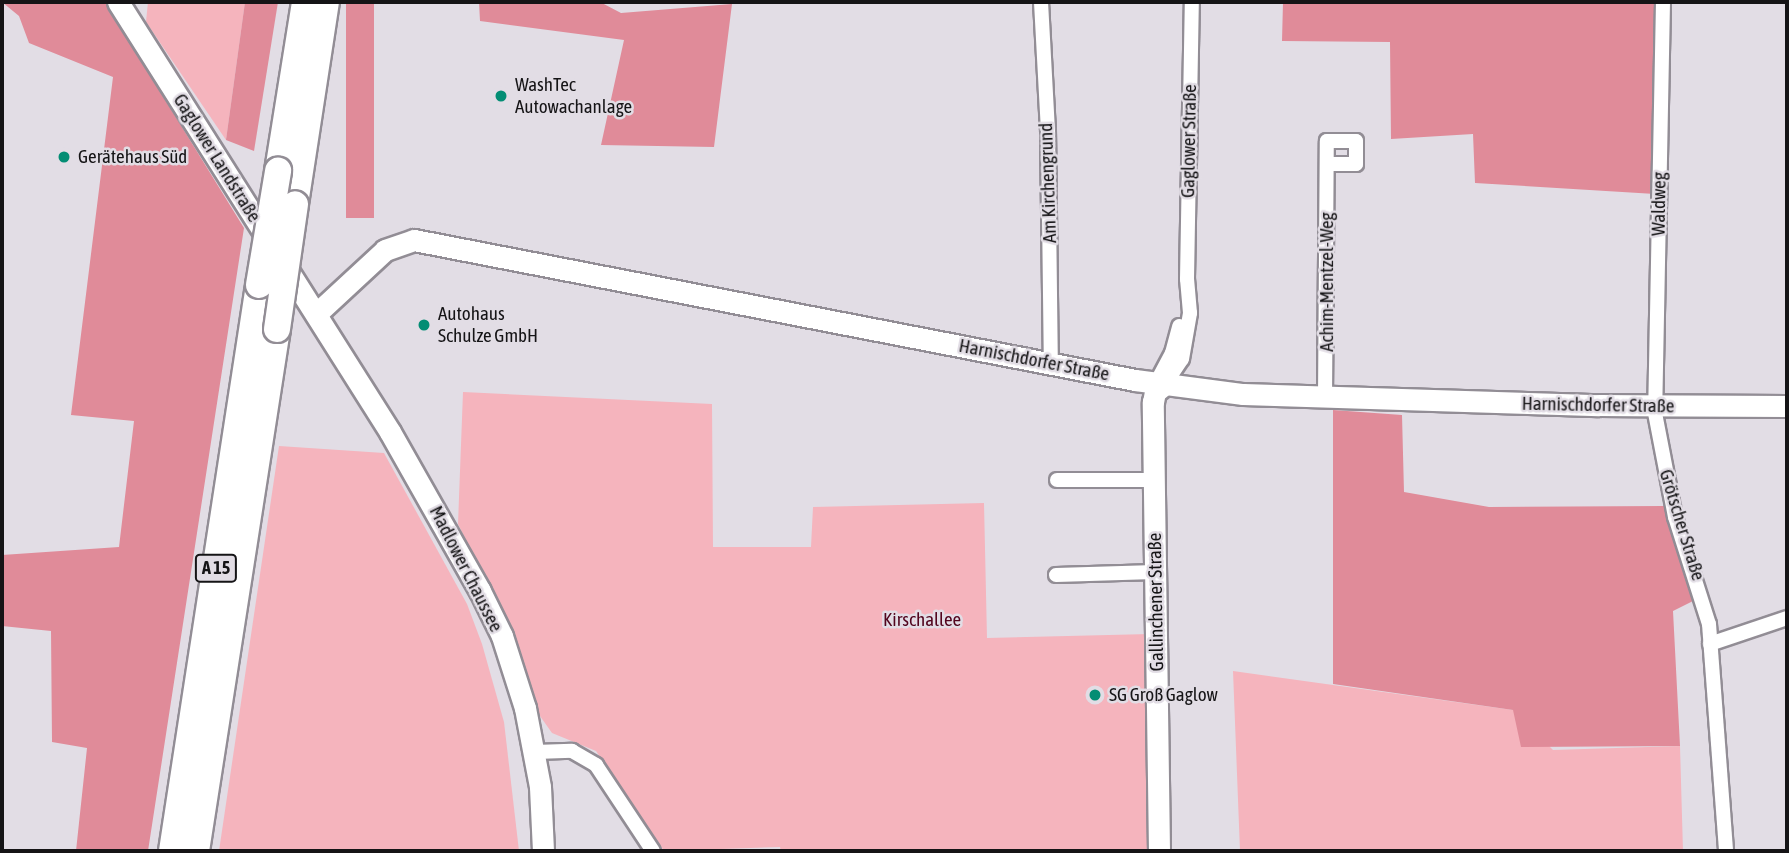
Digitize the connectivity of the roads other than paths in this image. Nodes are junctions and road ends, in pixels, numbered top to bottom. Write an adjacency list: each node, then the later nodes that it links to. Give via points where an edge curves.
1 (118, 2): 8 (street, Gaglower Landstraße)
2 (305, 2): 21 (highway, A 15, bridge)
3 (326, 2): 22 (highway, A 15, bridge)
4 (1041, 2): 9 (street, Am Kirchengrund)
5 (1192, 2): 10 (street, Gaglower Straße, via 1186,279 1178,335)
6 (1663, 2): 12 (street, Waldweg)
7 (1327, 164): 11 (street, Achim-Mentzel-Weg)
8 (316, 314): 9 (street, Harnischdorfer Straße, via 385,250 414,240); 20 (street, Madlower Chaussee, via 428,496 480,591 518,682)
9 (1051, 363): 10 (street, Harnischdorfer Straße)
10 (1158, 388): 11 (street, Harnischdorfer Straße); 15 (street, Gallinchener Straße)
11 (1325, 399): 12 (street, Harnischdorfer Straße)
12 (1656, 406): 13 (street, Harnischdorfer Straße); 19 (street, Grötscher Straße, via 1675,517 1706,604)
13 (1787, 406)
14 (1056, 480): 15 (street)
15 (1154, 480): 16 (street, Gallinchener Straße)
16 (1155, 572): 17 (street); 25 (street, Gallinchener Straße)
17 (1056, 575)
18 (1787, 618): 19 (street)
19 (1710, 644): 26 (street, Grötscher Straße)
20 (535, 752): 23 (street, Madlower Chaussee); 24 (street, via 572,751 596,765)
21 (172, 851)
22 (196, 851)
23 (543, 851)
24 (653, 851)
25 (1159, 851)
26 (1726, 851)

